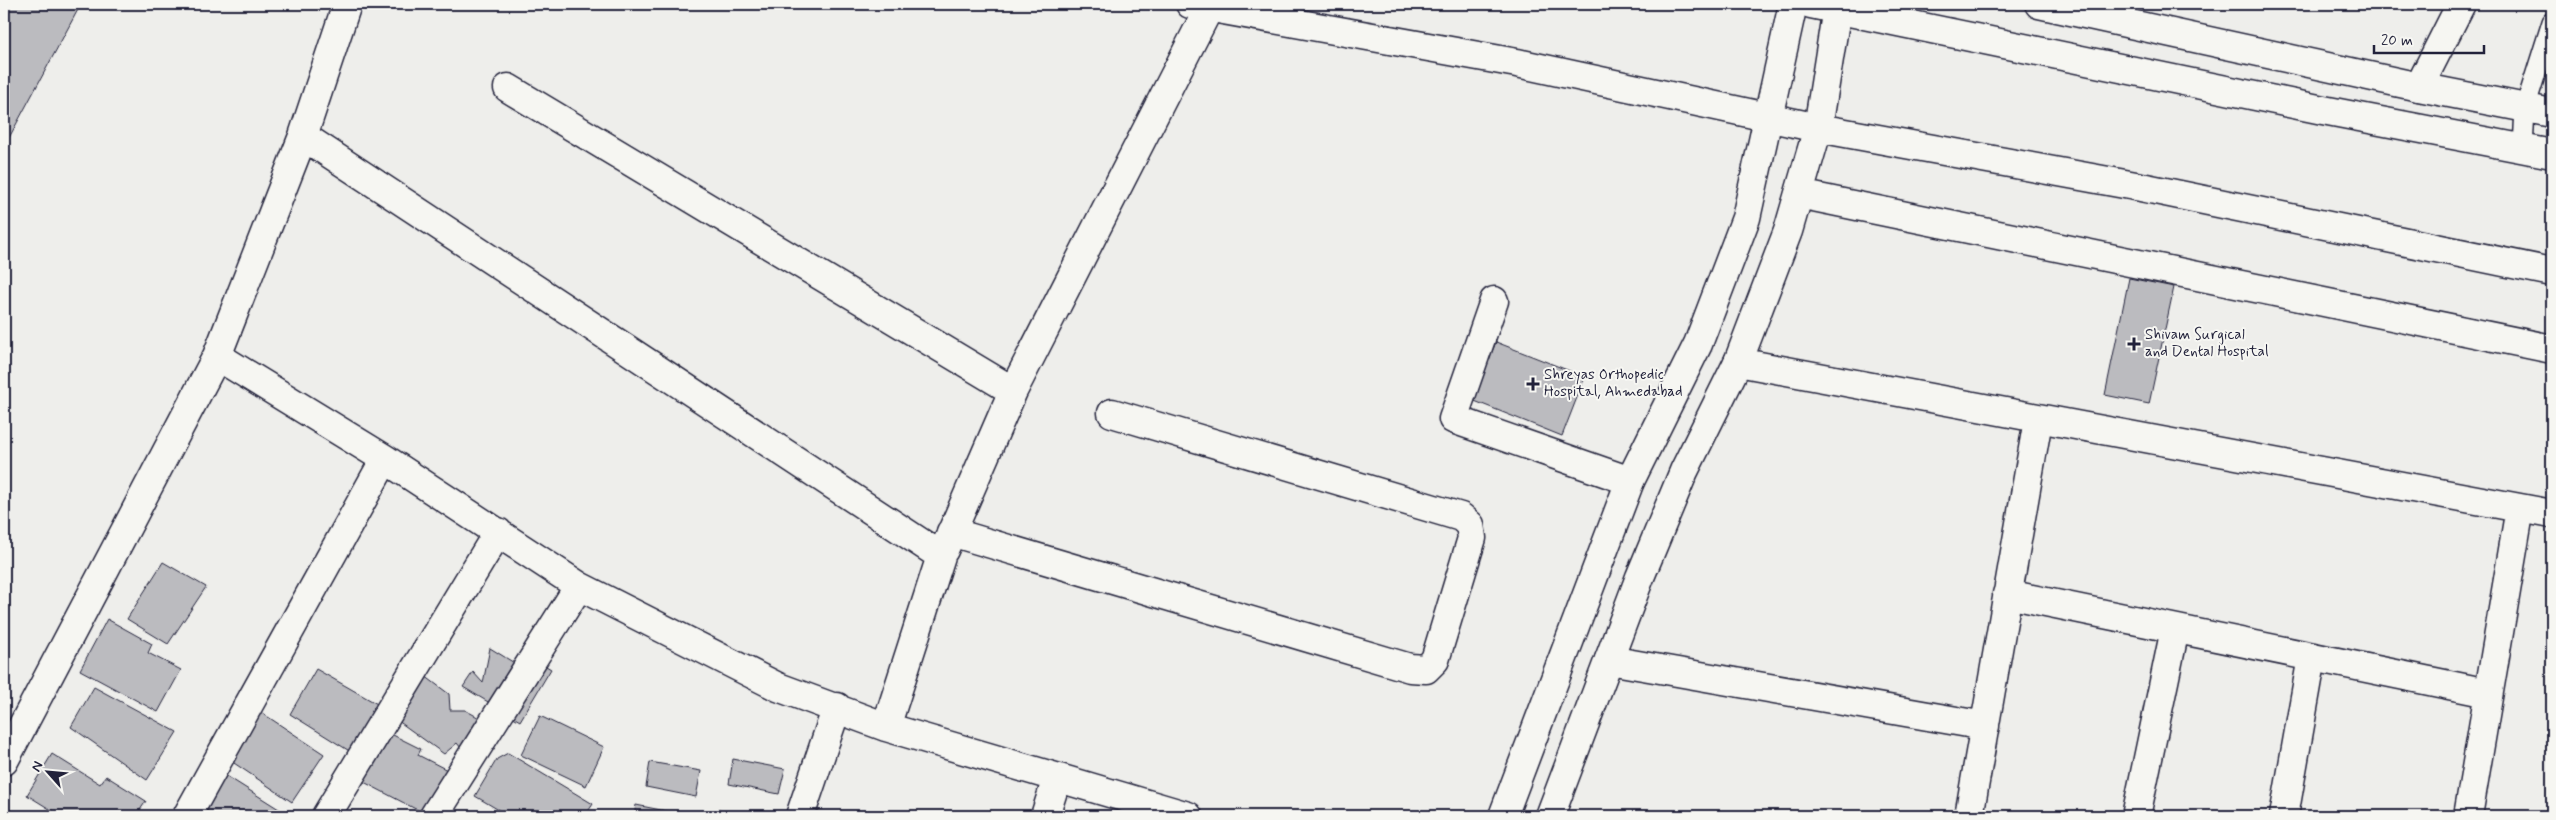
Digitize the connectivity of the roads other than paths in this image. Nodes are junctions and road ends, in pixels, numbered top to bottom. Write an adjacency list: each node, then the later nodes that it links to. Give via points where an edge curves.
1 (347, 4): 15 (street)
2 (1793, 4): 13 (street)
3 (1811, 4): 7 (street)
4 (2039, 4): 9 (street)
5 (2461, 4): 9 (street)
6 (1200, 6): 13 (street, via 1517,64); 24 (street)
7 (1837, 8): 14 (street); 16 (street)
8 (2552, 22): 11 (lane)
9 (2419, 87): 11 (street)
10 (508, 88): 24 (street)
11 (2525, 108): 12 (street); 16 (lane)
12 (2552, 113)
13 (1770, 117): 14 (street); 28 (street, via 1746,218 1702,335)
14 (1818, 128): 18 (street); 19 (street, via 2140,187)
15 (303, 136): 22 (street); 32 (street)
16 (2523, 149): 17 (street)
17 (2552, 154)
18 (1799, 194): 21 (street); 23 (street)
19 (2552, 272)
20 (1494, 302): 28 (street, via 1453,419)
21 (2552, 349)
22 (217, 356): 27 (street); 42 (street)
23 (1738, 362): 26 (street); 37 (street, via 1684,471)
24 (1013, 391): 32 (street)
25 (1112, 413): 32 (street, via 1461,517 1470,526 1472,538 1435,660 1426,669 1410,668)
26 (2038, 420): 29 (street); 34 (street)
27 (385, 459): 31 (street); 44 (street)
28 (1630, 482): 50 (street)
29 (2520, 508): 30 (street); 38 (street)
30 (2552, 514)
31 (498, 532): 33 (street); 45 (street)
32 (946, 544): 41 (street)
33 (579, 586): 39 (street, via 778,687); 46 (street)
34 (2007, 594): 35 (street); 40 (street)
35 (2175, 629): 36 (street); 53 (street)
36 (2312, 657): 38 (street); 54 (street)
37 (1609, 660): 40 (street); 51 (street)
38 (2488, 693): 55 (street)
39 (837, 707): 41 (street); 47 (street)
40 (1984, 726): 52 (street)
41 (886, 727): 43 (street)
42 (4, 761)
43 (1057, 778): 48 (street); 49 (street)
44 (187, 816)
45 (326, 816)
46 (434, 816)
47 (800, 816)
48 (1045, 816)
49 (1188, 816)
50 (1502, 816)
51 (1550, 816)
52 (1969, 816)
53 (2136, 816)
54 (2284, 816)
55 (2468, 816)

